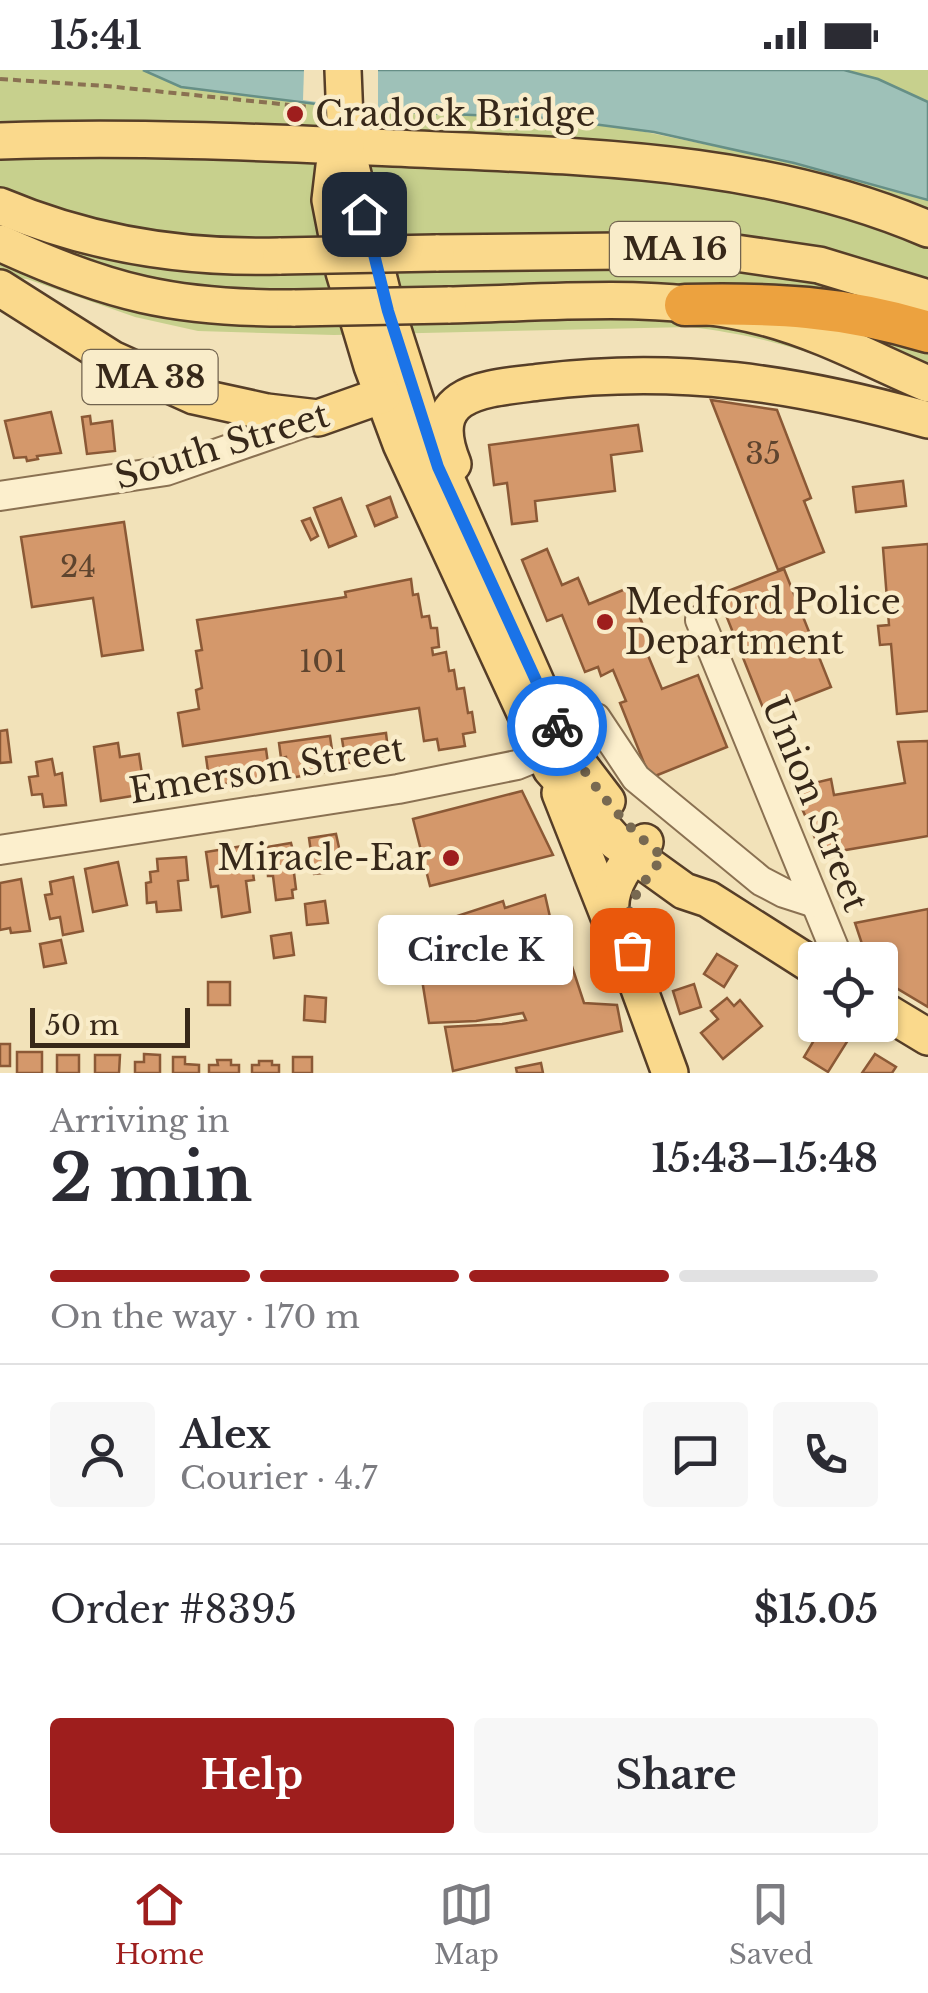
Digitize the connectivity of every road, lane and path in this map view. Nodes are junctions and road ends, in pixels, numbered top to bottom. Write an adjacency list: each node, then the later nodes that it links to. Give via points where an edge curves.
1 (344, 70): 3 (main road)
2 (0, 79): 3 (path)
3 (326, 107): 5 (main road)
4 (0, 140): 5 (main road)
5 (346, 146): 7 (main road, via 652,160 818,190); 13 (main road); 15 (main road, via 332,176 332,214)
6 (0, 206): 10 (main road, MA 16, bridge, via 75,233 210,256 746,253 826,267)
7 (928, 228)
8 (0, 244): 11 (main road, MA 16, bridge, via 88,281 200,306)
9 (0, 288): 16 (main road, MA 38, via 112,359 194,396)
10 (928, 298)
11 (685, 305): 12 (highway, via 817,306); 14 (main road, MA 16, via 799,328)
12 (928, 332)
13 (397, 342): 15 (street, via 398,372); 19 (main road, via 438,467)
14 (928, 384)
15 (383, 395): 16 (main road, South Street); 22 (main road)
16 (318, 418): 18 (street, South Street, via 152,474)
17 (928, 420): 19 (main road, via 824,394 684,375 628,374 480,391 454,403 444,432)
18 (0, 496)
19 (485, 570): 24 (main road, via 566,743)
20 (700, 620): 25 (street, Union Street)
21 (596, 718): 25 (street, via 636,778 761,881)
22 (548, 762): 23 (street, Emerson Street); 24 (main road, via 600,828); 26 (main road)
23 (0, 850)
24 (649, 856): 26 (main road, via 611,893); 28 (main road); 29 (main road, via 627,916)
25 (815, 903): 27 (street, Union Street)
26 (616, 934): 29 (main road)
27 (831, 942)
28 (798, 956)
29 (646, 1006): 32 (main road)
30 (898, 1019): 31 (main road)
31 (928, 1038)
32 (670, 1073)

